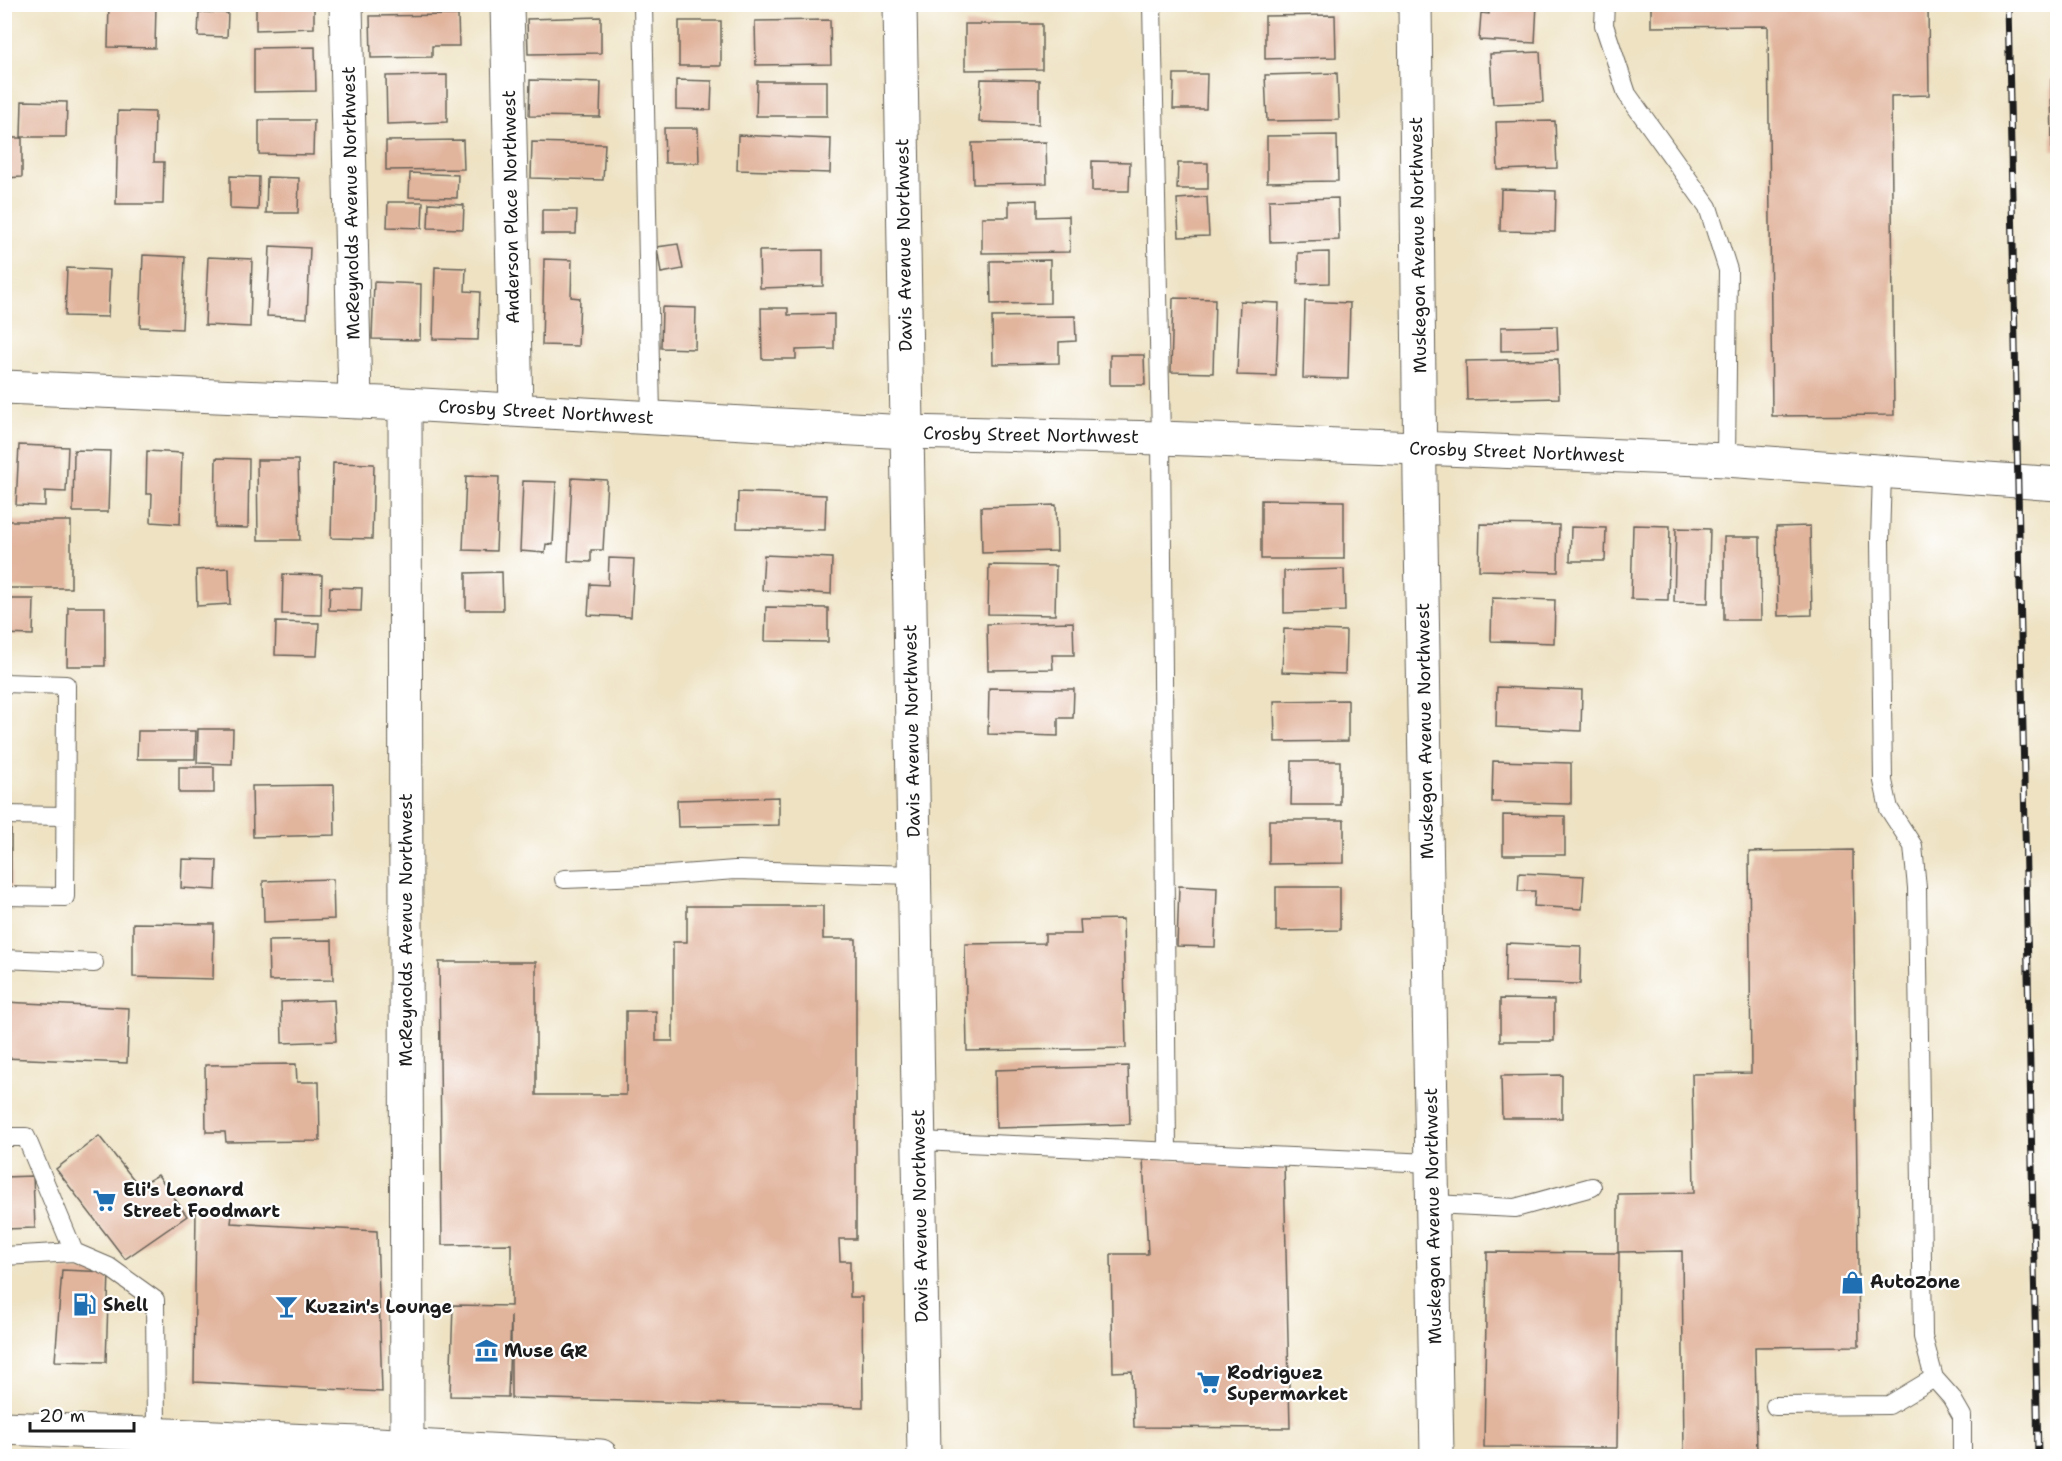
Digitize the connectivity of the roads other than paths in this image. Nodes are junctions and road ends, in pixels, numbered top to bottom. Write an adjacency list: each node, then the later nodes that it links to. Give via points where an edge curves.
1 (346, 4): 9 (street, McReynolds Avenue Northwest)
2 (507, 4): 11 (street, Anderson Place Northwest)
3 (643, 4): 12 (lane)
4 (900, 4): 13 (street, Davis Avenue Northwest)
5 (1152, 4): 14 (lane)
6 (1415, 4): 15 (street, Muskegon Avenue Northwest)
7 (1605, 4): 16 (lane, via 1604,25 1627,94 1708,207 1728,270)
8 (4, 387): 9 (street, Crosby Street Northwest)
9 (356, 402): 10 (street, Crosby Street Northwest)
10 (405, 404): 11 (street, Crosby Street Northwest); 39 (street, McReynolds Avenue Northwest)
11 (516, 410): 12 (street, Crosby Street Northwest)
12 (651, 417): 13 (street, Crosby Street Northwest)
13 (907, 432): 14 (street, Crosby Street Northwest); 22 (street, Davis Avenue Northwest)
14 (1161, 438): 15 (street, Crosby Street Northwest); 29 (lane)
15 (1420, 449): 16 (street, Crosby Street Northwest); 30 (street, Muskegon Avenue Northwest)
16 (1726, 460): 17 (street, Crosby Street Northwest)
17 (1882, 472): 18 (street, Crosby Street Northwest); 35 (lane, via 1883,781 1889,809 1912,846 1917,888 1923,1337)
18 (2058, 484)
19 (4, 683): 21 (lane, via 66,685)
20 (4, 814): 21 (lane)
21 (65, 816): 24 (lane, via 65,897)
22 (914, 875): 23 (lane, via 735,870); 28 (street, Davis Avenue Northwest)
23 (564, 879)
24 (4, 896)
25 (4, 958): 26 (lane)
26 (94, 963)
27 (4, 1137): 33 (lane, via 26,1137)
28 (919, 1141): 29 (lane); 41 (street, Davis Avenue Northwest)
29 (1167, 1152): 30 (lane)
30 (1432, 1163): 32 (street, Muskegon Avenue Northwest)
31 (1592, 1187): 32 (lane, via 1515,1208)
32 (1433, 1204): 42 (street, Muskegon Avenue Northwest)
33 (74, 1252): 34 (lane); 38 (lane, via 109,1267 155,1300)
34 (4, 1256)
35 (1934, 1378): 36 (lane, via 1889,1405); 43 (lane, via 1962,1416)
36 (1775, 1406)
37 (4, 1428): 38 (street)
38 (156, 1435): 39 (street)
39 (407, 1451): 40 (street)
40 (602, 1456)
41 (924, 1456)
42 (1437, 1456)
43 (1962, 1456)

